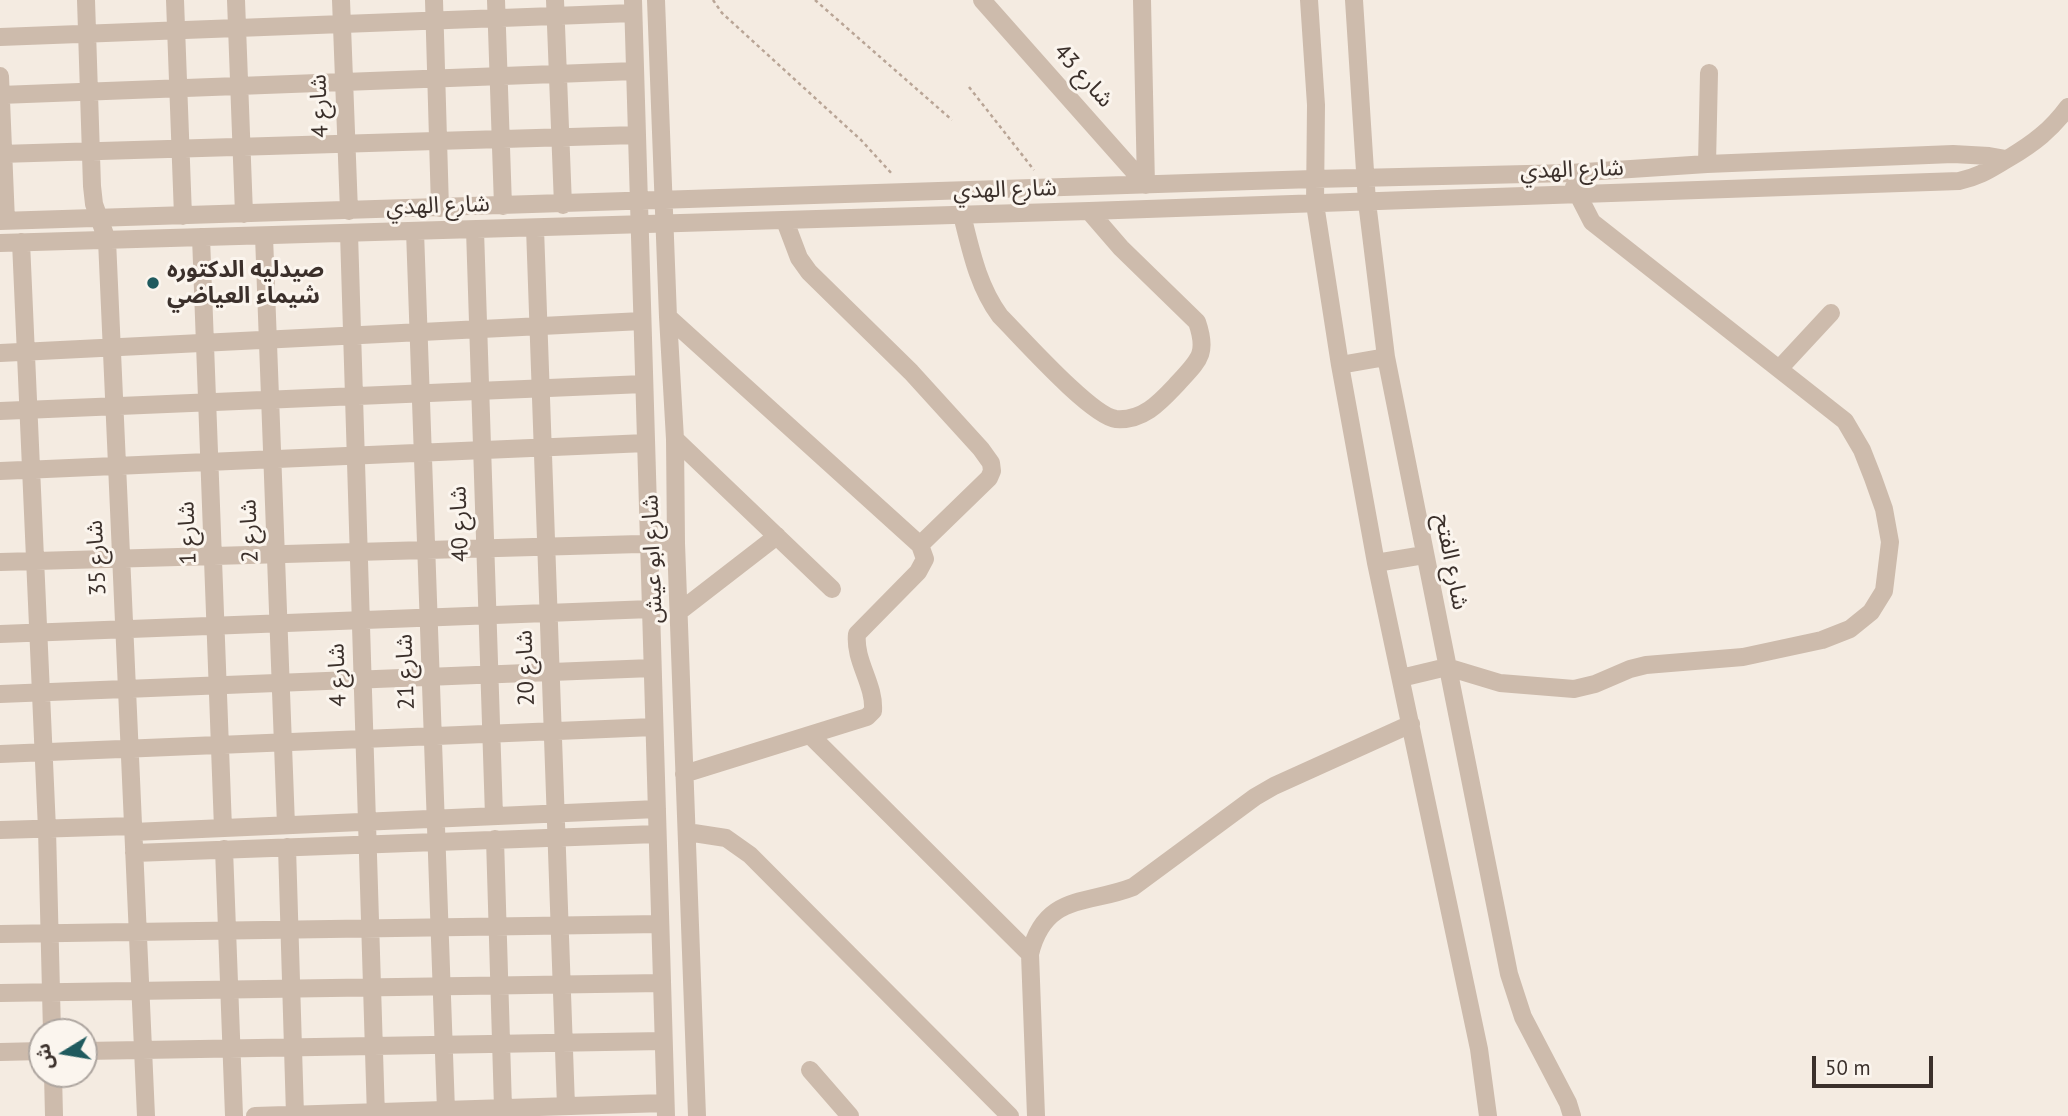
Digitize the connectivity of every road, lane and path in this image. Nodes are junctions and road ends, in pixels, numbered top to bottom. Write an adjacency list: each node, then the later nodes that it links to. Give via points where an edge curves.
1 (86, 0): 21 (street, شارع 35)
2 (176, 0): 20 (street)
3 (236, 0): 19 (street)
4 (341, 0): 18 (street, شارع 4)
5 (434, 0): 17 (street)
6 (656, 0): 55 (street, شارع ابو عيش)
7 (713, 0): 53 (path, via 861,140)
8 (815, 0): 36 (path)
9 (982, 0): 51 (street, شارع 43)
10 (1129, 0): 15 (street)
11 (1309, 0): 50 (street, via 1316,105)
12 (1354, 0): 49 (street, شارع الفتح)
13 (633, 6): 14 (street); 23 (street, شارع ابو عيش)
14 (556, 8): 16 (street); 25 (street)
15 (1142, 8): 51 (street)
16 (496, 9): 17 (street); 27 (street)
17 (435, 20): 18 (street); 28 (street)
18 (342, 24): 19 (street); 29 (street, شارع 4)
19 (237, 28): 20 (street); 30 (street)
20 (176, 30): 21 (street); 32 (street)
21 (87, 34): 22 (street); 33 (street, شارع 35)
22 (0, 37)
23 (635, 71): 25 (street); 37 (street, شارع ابو عيش)
24 (1709, 73): 47 (street)
25 (558, 74): 27 (street); 38 (street)
26 (0, 76): 34 (street)
27 (498, 76): 28 (street); 39 (street)
28 (436, 79): 29 (street); 40 (street)
29 (344, 82): 30 (street); 41 (street, شارع 4)
30 (239, 86): 32 (street); 42 (street)
31 (969, 87): 52 (path)
32 (178, 88): 33 (street); 43 (street)
33 (89, 92): 34 (street); 44 (street, شارع 35)
34 (0, 95): 45 (street)
35 (2068, 107): 46 (street, شارع الهدي, via 2031,146)
36 (952, 120)
37 (637, 135): 38 (street); 56 (street, شارع ابو عيش)
38 (561, 137): 39 (street); 59 (street)
39 (501, 139): 40 (street); 60 (street)
40 (438, 141): 41 (street); 61 (street)
41 (346, 144): 42 (street); 62 (street, شارع 4)
42 (241, 147): 43 (street); 64 (street)
43 (180, 149): 44 (street); 66 (street)
44 (91, 151): 45 (street); 67 (street, شارع 35)
45 (2, 154): 68 (street)
46 (2006, 159): 47 (street, شارع الهدي, via 1953,154); 54 (street, شارع الهدي, via 1992,170 1959,181)
47 (1706, 164): 48 (street, شارع الهدي)
48 (1570, 173): 49 (street, شارع الهدي); 54 (street)
49 (1366, 178): 50 (street, شارع الهدي); 57 (street, شارع الفتح)
50 (1314, 179): 51 (street, شارع الهدي); 58 (street)
51 (1146, 185): 52 (street, شارع الهدي)
52 (1048, 188): 53 (street, شارع الهدي)
53 (910, 193): 55 (street, شارع الهدي)
54 (1576, 194): 57 (street, شارع الهدي); 95 (street, via 1592,222)
55 (663, 201): 56 (street, شارع الهدي); 70 (street, شارع ابو عيش)
56 (638, 202): 59 (street, شارع الهدي); 71 (street, شارع ابو عيش)
57 (1367, 202): 58 (street, شارع الهدي); 93 (street, شارع الفتح)
58 (1315, 204): 63 (street, شارع الهدي); 94 (street)
59 (563, 205): 60 (street, شارع الهدي)
60 (503, 206): 61 (street, شارع الهدي)
61 (440, 208): 62 (street, شارع الهدي)
62 (349, 211): 64 (street, شارع الهدي)
63 (1089, 211): 65 (street, شارع الهدي); 65 (street, via 1192,316 1202,335 1200,359 1156,407 1137,417 1114,419 1092,407 1000,316 975,270)
64 (244, 214): 66 (street, شارع الهدي)
65 (962, 215): 69 (street, شارع الهدي)
66 (183, 216): 67 (street, شارع الهدي)
67 (99, 219): 68 (street, شارع الهدي); 78 (street, شارع 35)
68 (3, 221)
69 (785, 221): 70 (street, شارع الهدي); 120 (street, via 809,272 911,372 991,463 989,478)
70 (664, 224): 71 (street, شارع الهدي); 82 (street, شارع ابو عيش)
71 (639, 225): 72 (street, شارع الهدي); 83 (street, شارع ابو عيش)
72 (536, 228): 73 (street, شارع الهدي); 84 (street, شارع 20)
73 (475, 230): 74 (street, شارع الهدي); 85 (street, شارع 40)
74 (415, 231): 75 (street, شارع الهدي); 86 (street, شارع 21)
75 (349, 233): 76 (street, شارع الهدي); 87 (street, شارع 4)
76 (264, 236): 77 (street, شارع الهدي); 88 (street, شارع 2)
77 (201, 237): 78 (street, شارع الهدي); 89 (street, شارع 1)
78 (107, 240): 79 (street, شارع الهدي); 90 (street, شارع 35)
79 (21, 242): 80 (street, شارع الهدي); 91 (street)
80 (0, 243)
81 (1831, 313): 95 (street)
82 (668, 317): 106 (street, شارع ابو عيش); 120 (street)
83 (642, 321): 84 (street); 96 (street, شارع ابو عيش)
84 (539, 326): 85 (street); 97 (street, شارع 20)
85 (478, 329): 86 (street); 98 (street, شارع 40)
86 (419, 332): 87 (street); 99 (street, شارع 21)
87 (352, 336): 88 (street); 100 (street, شارع 4)
88 (268, 340): 89 (street); 101 (street, شارع 2)
89 (205, 343): 90 (street); 102 (street, شارع 1)
90 (112, 348): 91 (street); 103 (street, شارع 35)
91 (26, 352): 92 (street); 104 (street)
92 (0, 353)
93 (1386, 357): 94 (street); 126 (street, شارع الفتح)
94 (1340, 365): 131 (street)
95 (1779, 369): 144 (street, via 1845,421 1873,478 1890,542 1884,591 1871,612 1850,629 1822,640 1743,657 1646,665 1574,689 1500,683)
96 (644, 384): 97 (street); 107 (street, شارع ابو عيش)
97 (541, 388): 98 (street); 108 (street, شارع 20)
98 (481, 391): 99 (street); 109 (street, شارع 40)
99 (421, 393): 100 (street); 110 (street, شارع 21)
100 (354, 396): 101 (street); 111 (street, شارع 4)
101 (270, 399): 102 (street); 112 (street, شارع 2)
102 (208, 402): 103 (street); 113 (street, شارع 1)
103 (114, 406): 104 (street); 114 (street, شارع 35)
104 (29, 410): 105 (street); 115 (street)
105 (0, 411)
106 (675, 439): 117 (street); 118 (street, شارع ابو عيش)
107 (646, 443): 108 (street); 119 (street, شارع ابو عيش)
108 (543, 448): 109 (street); 121 (street, شارع 20)
109 (482, 450): 110 (street); 122 (street, شارع 40)
110 (423, 453): 111 (street); 123 (street, شارع 21)
111 (356, 456): 112 (street); 124 (street, شارع 4)
112 (272, 459): 113 (street); 125 (street, شارع 2)
113 (210, 462): 114 (street); 127 (street, شارع 1)
114 (117, 466): 115 (street); 128 (street, شارع 35)
115 (31, 470): 116 (street); 129 (street)
116 (0, 471)
117 (777, 536): 132 (street); 134 (street)
118 (676, 543): 119 (street); 134 (street, شارع ابو عيش)
119 (649, 544): 121 (street); 133 (street, شارع ابو عيش)
120 (920, 545): 161 (street, via 925,559 918,572 857,634 857,648 873,692 873,711)
121 (546, 547): 122 (street); 135 (street, شارع 20)
122 (486, 548): 123 (street); 136 (street, شارع 40)
123 (426, 550): 124 (street); 137 (street, شارع 21)
124 (359, 552): 125 (street); 138 (street, شارع 4)
125 (276, 554): 127 (street); 139 (street, شارع 2)
126 (1424, 555): 131 (street); 144 (street, شارع الفتح)
127 (213, 556): 128 (street); 140 (street, شارع 1)
128 (121, 558): 129 (street); 141 (street, شارع 35)
129 (35, 561): 130 (street); 142 (street)
130 (0, 562)
131 (1376, 564): 149 (street)
132 (832, 589)
133 (651, 609): 135 (street); 145 (street, شارع ابو عيش)
134 (680, 611): 168 (street, شارع ابو عيش)
135 (549, 613): 136 (street); 146 (street, شارع 20)
136 (488, 615): 137 (street); 147 (street, شارع 40)
137 (429, 618): 138 (street); 148 (street, شارع 21)
138 (361, 620): 139 (street); 150 (street, شارع 4)
139 (278, 623): 140 (street); 151 (street, شارع 2)
140 (216, 626): 141 (street); 152 (street, شارع 1)
141 (124, 629): 142 (street); 153 (street, شارع 35)
142 (38, 633): 143 (street); 154 (street)
143 (0, 634)
144 (1447, 667): 149 (street); 239 (street, شارع الفتح, via 1509,974 1522,1017)
145 (652, 668): 146 (street); 157 (street, شارع ابو عيش)
146 (551, 672): 147 (street); 158 (street, شارع 20)
147 (489, 674): 148 (street); 159 (street, شارع 40)
148 (431, 677): 150 (street); 160 (street, شارع 21)
149 (1401, 678): 156 (street)
150 (362, 679): 151 (street); 162 (street, شارع 4)
151 (281, 683): 152 (street); 163 (street, شارع 2)
152 (218, 685): 153 (street); 164 (street, شارع 1)
153 (127, 689): 154 (street); 165 (street, شارع 35)
154 (41, 692): 155 (street); 166 (street)
155 (0, 694)
156 (1411, 724): 199 (street, via 1255,797 1133,887 1056,910 1034,938); 238 (street, via 1479,1049)
157 (654, 727): 158 (street); 170 (street, شارع ابو عيش)
158 (553, 731): 159 (street); 171 (street, شارع 20)
159 (492, 734): 160 (street); 172 (street, شارع 40)
160 (433, 736): 162 (street); 173 (street, شارع 21)
161 (811, 736): 168 (street); 199 (street)
162 (364, 739): 163 (street); 174 (street, شارع 4)
163 (283, 743): 164 (street); 175 (street, شارع 2)
164 (220, 745): 165 (street); 176 (street, شارع 1)
165 (130, 749): 166 (street); 178 (street, شارع 35)
166 (43, 753): 167 (street); 177 (street)
167 (0, 754)
168 (684, 774): 169 (street, شارع ابو عيش)
169 (685, 801): 170 (street); 180 (street, شارع ابو عيش)
170 (656, 805): 171 (street); 181 (street, شارع ابو عيش)
171 (556, 813): 172 (street); 182 (street, شارع 20)
172 (494, 816): 173 (street)
173 (436, 818): 174 (street); 184 (street, شارع 21)
174 (367, 821): 175 (street); 185 (street, شارع 4)
175 (286, 825): 176 (street)
176 (223, 828): 178 (street)
177 (47, 829): 178 (street); 179 (street); 197 (street)
178 (133, 829): 188 (street, شارع 35)
179 (0, 830)
180 (687, 832): 234 (street, شارع ابو عيش); 236 (street, via 726,838 750,855)
181 (657, 834): 182 (street); 189 (street, شارع ابو عيش)
182 (556, 837): 183 (street); 191 (street, شارع 20)
183 (495, 839): 184 (street); 190 (street)
184 (437, 842): 185 (street); 192 (street, شارع 21)
185 (368, 844): 186 (street); 193 (street, شارع 4)
186 (287, 847): 187 (street); 195 (street)
187 (224, 849): 188 (street); 194 (street)
188 (134, 853): 196 (street, شارع 35)
189 (660, 924): 191 (street); 200 (street, شارع ابو عيش)
190 (498, 926): 191 (street); 192 (street); 201 (street)
191 (560, 926): 202 (street, شارع 20)
192 (440, 927): 193 (street); 203 (street, شارع 21)
193 (370, 928): 195 (street); 204 (street, شارع 4)
194 (227, 930): 195 (street); 196 (street); 206 (street)
195 (289, 930): 205 (street)
196 (138, 932): 197 (street); 207 (street, شارع 35)
197 (49, 933): 198 (street); 208 (street)
198 (0, 934)
199 (1030, 954): 237 (street)
200 (662, 983): 202 (street); 211 (street, شارع ابو عيش)
201 (500, 985): 202 (street); 203 (street); 213 (street)
202 (562, 985): 212 (street, شارع 20)
203 (442, 986): 204 (street); 214 (street, شارع 21)
204 (372, 987): 205 (street); 215 (street, شارع 4)
205 (291, 988): 206 (street); 216 (street)
206 (230, 989): 207 (street); 217 (street)
207 (141, 991): 208 (street); 218 (street, شارع 35)
208 (51, 992): 209 (street); 210 (street)
209 (0, 993)
210 (52, 1018)
211 (663, 1041): 212 (street); 227 (street, شارع ابو عيش)
212 (564, 1043): 213 (street); 224 (street, شارع 20)
213 (502, 1044): 214 (street); 225 (street)
214 (444, 1045): 215 (street); 226 (street, شارع 21)
215 (374, 1046): 216 (street); 228 (street, شارع 4)
216 (293, 1047): 217 (street); 229 (street)
217 (232, 1048): 218 (street); 232 (street)
218 (143, 1050): 220 (street); 231 (street, شارع 35)
219 (28, 1051): 221 (street)
220 (98, 1051)
221 (0, 1052)
222 (810, 1070): 235 (street)
223 (53, 1088): 230 (street)
224 (566, 1106): 225 (street); 227 (street)
225 (503, 1108): 226 (street)
226 (446, 1110): 228 (street)
227 (665, 1110)
228 (376, 1114): 229 (street)
229 (295, 1115): 233 (street)
230 (54, 1116)
231 (146, 1116)
232 (234, 1116)
233 (255, 1116)
234 (697, 1116)
235 (850, 1116)
236 (1010, 1116)
237 (1037, 1116)
238 (1488, 1116)
239 (1572, 1116)

